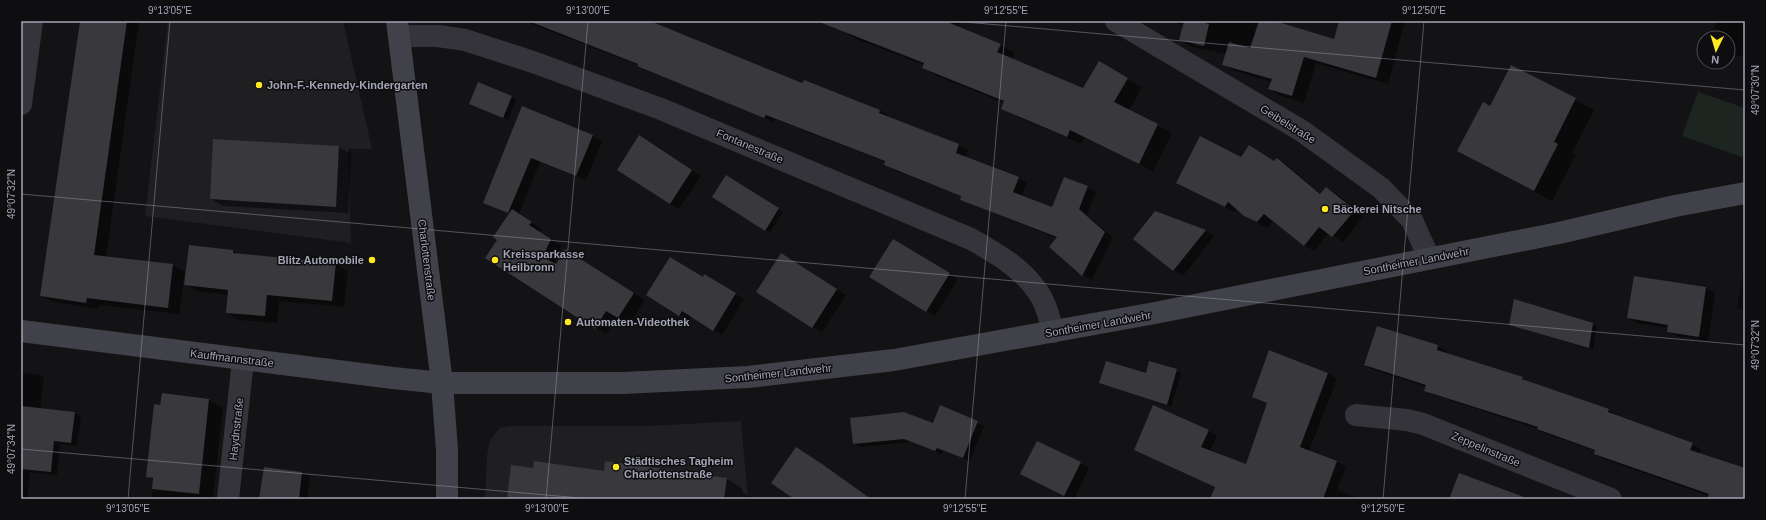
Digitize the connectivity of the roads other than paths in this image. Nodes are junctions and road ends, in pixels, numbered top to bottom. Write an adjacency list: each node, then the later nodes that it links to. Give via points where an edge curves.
1 (32, 21): 4 (street)
2 (1116, 21): 6 (street, Geibelstraße, via 1302,131 1381,188 1412,220)
3 (398, 28): 8 (street, Fontanestraße, via 465,40 660,109 971,239 1005,258 1028,279 1039,293); 10 (street, Charlottenstraße)
4 (21, 104)
5 (1745, 193): 6 (street, Sontheimer Landwehr)
6 (1429, 258): 8 (street, Sontheimer Landwehr)
7 (21, 330): 9 (street, Kauffmannstraße)
8 (1053, 332): 10 (street, Sontheimer Landwehr, via 894,360 748,377 623,383)
9 (243, 360): 10 (street, Kauffmannstraße); 12 (street, Haydnstraße)
10 (442, 383): 13 (street, Charlottenstraße)
11 (1356, 415): 14 (street, Zeppelinstraße, via 1423,424)
12 (228, 499)
13 (447, 499)
14 (1611, 499)

